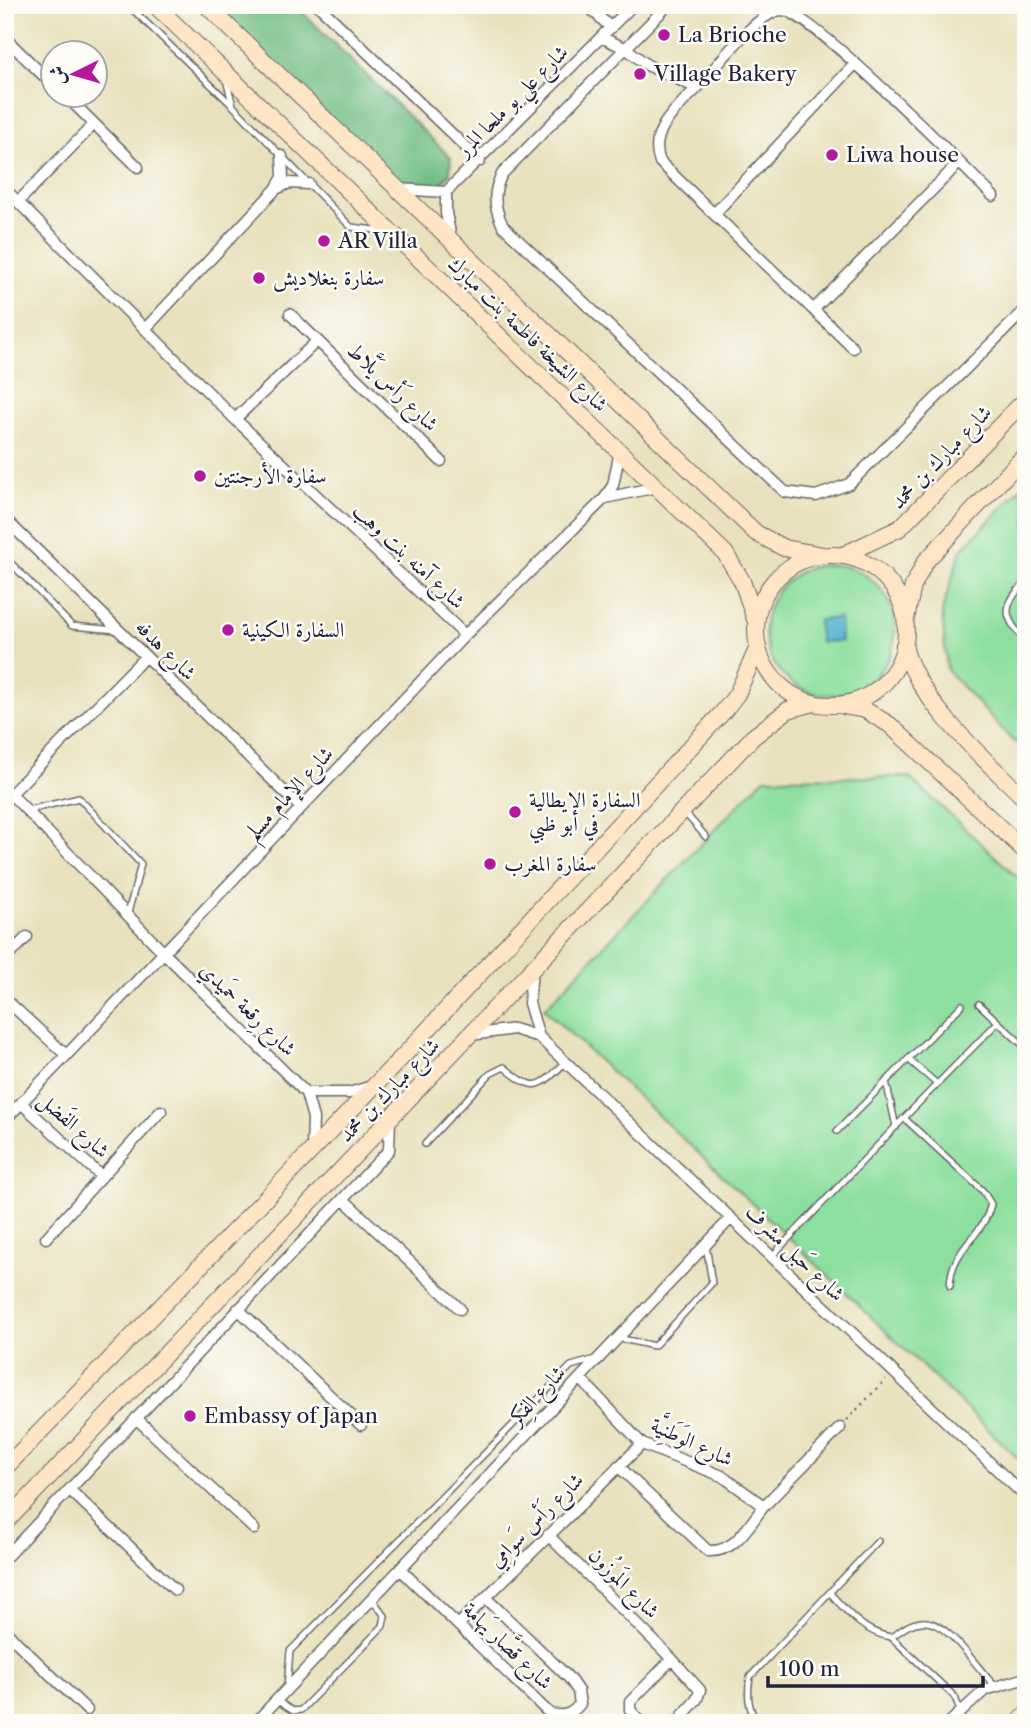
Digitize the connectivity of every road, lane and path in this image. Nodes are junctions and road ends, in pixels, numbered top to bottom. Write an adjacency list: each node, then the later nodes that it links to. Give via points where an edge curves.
1 (128, 5): 18 (lane)
2 (155, 5): 16 (main road, شارع الشيخة فاطمة بنت مبارك)
3 (206, 5): 28 (main road, شارع الشيخة فاطمة بنت مبارك)
4 (318, 5): 22 (street)
5 (587, 5): 10 (street)
6 (633, 5): 10 (street, شارع علي بو ملحا المرر)
7 (668, 5): 13 (street)
8 (1020, 5): 9 (street)
9 (1026, 10)
10 (611, 28): 12 (street, شارع علي بو ملحا المرر)
11 (5, 38): 15 (street)
12 (603, 38): 13 (street); 22 (street, شارع علي بو ملحا المرر)
13 (627, 49): 17 (street, via 647,65); 36 (street, via 502,174 495,210 503,226 785,492 816,496 849,484)
14 (855, 64): 17 (street, via 796,13 782,10 765,15); 23 (street); 32 (street)
15 (38, 70)
16 (223, 71): 18 (lane); 33 (main road, شارع الشيخة فاطمة بنت مبارك)
17 (696, 88): 32 (street, via 657,132 655,149 660,162)
18 (233, 106): 21 (lane)
19 (78, 108): 20 (street)
20 (94, 124): 24 (street); 31 (street)
21 (282, 156): 25 (lane); 27 (street, via 283,177)
22 (480, 161): 29 (street, شارع علي بو ملحا المرر)
23 (959, 163): 30 (street); 35 (street)
24 (138, 167)
25 (309, 184): 27 (street, via 295,182); 33 (lane, via 351,228)
26 (5, 189): 31 (street, شارع آمنه بنت وهب)
27 (276, 189): 38 (street)
28 (396, 189): 29 (street); 34 (main road, شارع الشيخة فاطمة بنت مبارك)
29 (446, 192): 34 (street, via 447,224)
30 (993, 196)
31 (18, 202): 38 (street, شارع آمنه بنت وهب)
32 (714, 214): 35 (street)
33 (390, 231): 43 (main road, شارع الشيخة فاطمة بنت مبارك)
34 (454, 244): 49 (main road, شارع الشيخة فاطمة بنت مبارك, via 756,533 785,548)
35 (814, 309): 40 (street)
36 (1026, 309)
37 (290, 314): 39 (street, شارع رَأس يَلَّاط)
38 (145, 329): 42 (street, شارع آمنه بنت وهب)
39 (317, 341): 42 (street, شارع رَأس يَلَّاط); 45 (street, شارع رَأس يَلَّاط)
40 (853, 348)
41 (1026, 399): 50 (main road, شارع مبارك بن محمد, via 900,528)
42 (235, 419): 56 (street, شارع آمنه بنت وهب)
43 (620, 452): 46 (main road, شارع الشيخة فاطمة بنت مبارك); 47 (street, شارع الإمام مسلم, via 613,485)
44 (1026, 454): 53 (main road, via 925,562 913,586)
45 (441, 461)
46 (657, 487): 47 (street); 54 (main road, شارع الشيخة فاطمة بنت مبارك, via 726,553)
47 (605, 498): 56 (street, شارع الإمام مسلم)
48 (5, 519): 55 (street, شارع هدفه)
49 (823, 555): 50 (main road); 54 (main road, via 803,559 771,584)
50 (843, 555): 53 (main road, via 866,563 885,578)
51 (5, 557): 55 (lane, via 72,626)
52 (1026, 582): 57 (lane, via 1010,597 1006,614)
53 (905, 621): 58 (main road)
54 (756, 622): 59 (main road)
55 (119, 631): 60 (street, شارع هدفه)
56 (465, 635): 65 (street, شارع الإمام مسلم)
57 (1026, 641)
58 (904, 645): 62 (main road, via 898,663 880,686 856,701); 63 (main road, via 909,668 926,695)
59 (758, 647): 61 (main road, via 778,683 794,696); 87 (main road, شارع مبارك بن محمد, via 737,694 723,712)
60 (145, 657): 64 (street); 65 (street, شارع هدفه)
61 (814, 703): 62 (main road); 67 (main road, شارع مبارك بن محمد, via 788,710 768,723)
62 (837, 705): 69 (main road, via 864,710 890,725)
63 (1022, 792)
64 (8, 797): 66 (street, شارع رِقعة حمَيدي)
65 (301, 808): 72 (street, شارع الإمام مسلم)
66 (28, 810): 70 (street, شارع رِقعة حمَيدي); 70 (lane, via 79,798 88,807 141,864)
67 (683, 810): 68 (lane); 74 (main road, شارع مبارك بن محمد)
68 (706, 837)
69 (1026, 852)
70 (128, 913): 72 (street, شارع رِقعة حمَيدي)
71 (27, 937): 73 (street)
72 (164, 953): 82 (street, شارع الإمام مسلم); 88 (street, شارع رِقعة حمَيدي)
73 (5, 959)
74 (532, 971): 79 (main road, شارع مبارك بن محمد); 80 (street, via 529,1003)
75 (5, 999): 82 (street)
76 (979, 1004): 78 (lane)
77 (962, 1005): 83 (lane)
78 (998, 1022): 81 (lane); 86 (lane)
79 (471, 1035): 80 (street, via 514,1029); 92 (main road, شارع مبارك بن محمد)
80 (539, 1037): 84 (street, شارع حَبل مشرف)
81 (1025, 1045)
82 (66, 1055): 89 (street, شارع الإمام مسلم)
83 (908, 1059): 85 (lane); 86 (lane)
84 (566, 1062): 96 (lane, via 543,1084 533,1087 504,1068 490,1074); 100 (street, شارع حَبل مشرف)
85 (886, 1081): 94 (lane); 95 (lane)
86 (937, 1084): 91 (lane)
87 (374, 1086): 88 (street, via 349,1093); 97 (main road, شارع مبارك بن محمد)
88 (306, 1093): 97 (street, via 313,1118)
89 (21, 1103): 93 (street, شارع الإمام مسلم); 98 (street, شارع الفَضل)
90 (161, 1111): 98 (street, شارع الفَضل)
91 (904, 1118): 94 (lane); 104 (lane, via 983,1191 991,1204 987,1220 965,1243 951,1268)
92 (390, 1119): 99 (street, via 389,1150); 120 (main road, شارع مبارك بن محمد)
93 (5, 1120)
94 (895, 1127): 103 (lane)
95 (837, 1130)
96 (425, 1144)
97 (312, 1151): 116 (main road, شارع مبارك بن محمد)
98 (102, 1176): 101 (street, شارع الفَضل)
99 (344, 1200): 105 (street); 106 (street)
100 (731, 1218): 102 (street, شارع الفِكر); 103 (street, شارع حَبل مشرف)
101 (46, 1238)
102 (706, 1244): 107 (street, شارع الفِكر); 107 (lane, via 712,1283 654,1346)
103 (771, 1257): 109 (street, شارع حَبل مشرف)
104 (950, 1286)
105 (238, 1309): 111 (street); 112 (street)
106 (460, 1309)
107 (618, 1338): 108 (street, شارع الفِكر)
108 (599, 1358): 110 (street, شارع الفِكر); 136 (lane, via 571,1366 290,1651)
109 (893, 1372): 113 (path); 118 (street, شارع حَبل مشرف)
110 (580, 1378): 114 (street, شارع الوَطَنِيَّة); 125 (street, شارع الفِكر)
111 (136, 1418): 117 (street); 121 (street)
112 (362, 1425)
113 (840, 1428): 119 (street)
114 (642, 1444): 115 (street, شارع رَأس سَوامِي); 119 (street, شارع الوَطَنِيَّة, via 722,1476)
115 (618, 1466): 119 (street, via 708,1551 732,1547); 122 (street, شارع رَأس سَوامِي)
116 (5, 1468)
117 (69, 1490): 124 (street); 126 (street)
118 (1026, 1497)
119 (764, 1506)
120 (5, 1523)
121 (254, 1529)
122 (548, 1535): 128 (street, شارع رَأس سَوامِي); 133 (street, شارع المَوزُون)
123 (878, 1541): 127 (lane)
124 (5, 1558)
125 (400, 1569): 129 (street, شارع الفِكر); 130 (street, شارع قصَّار يَهامة)
126 (175, 1590)
127 (830, 1593): 132 (lane, via 856,1622); 144 (lane, via 750,1677 748,1702)
128 (486, 1598): 130 (street, شارع رَأس سَوامِي); 130 (street, شارع قصَّار يَهامة, via 569,1678 580,1704 572,1713 550,1714)
129 (372, 1599): 136 (street, شارع الفِكر); 137 (lane, via 385,1616 383,1626 305,1707 293,1711)
130 (458, 1625)
131 (5, 1632): 138 (street)
132 (891, 1637): 135 (lane, via 922,1621 936,1624); 139 (lane, via 955,1697)
133 (672, 1659): 142 (street, via 630,1702 630,1710); 143 (street, شارع المَوزُون, via 700,1690)
134 (1026, 1678): 135 (street)
135 (993, 1685): 139 (street)
136 (287, 1688): 137 (street, شارع الفِكر)
137 (276, 1700): 141 (street, شارع الفِكر)
138 (87, 1710)
139 (960, 1711): 145 (street)
140 (1026, 1715): 146 (main road)
141 (255, 1723)
142 (642, 1723)
143 (676, 1723)
144 (757, 1723)
145 (949, 1723)
146 (1018, 1723)

